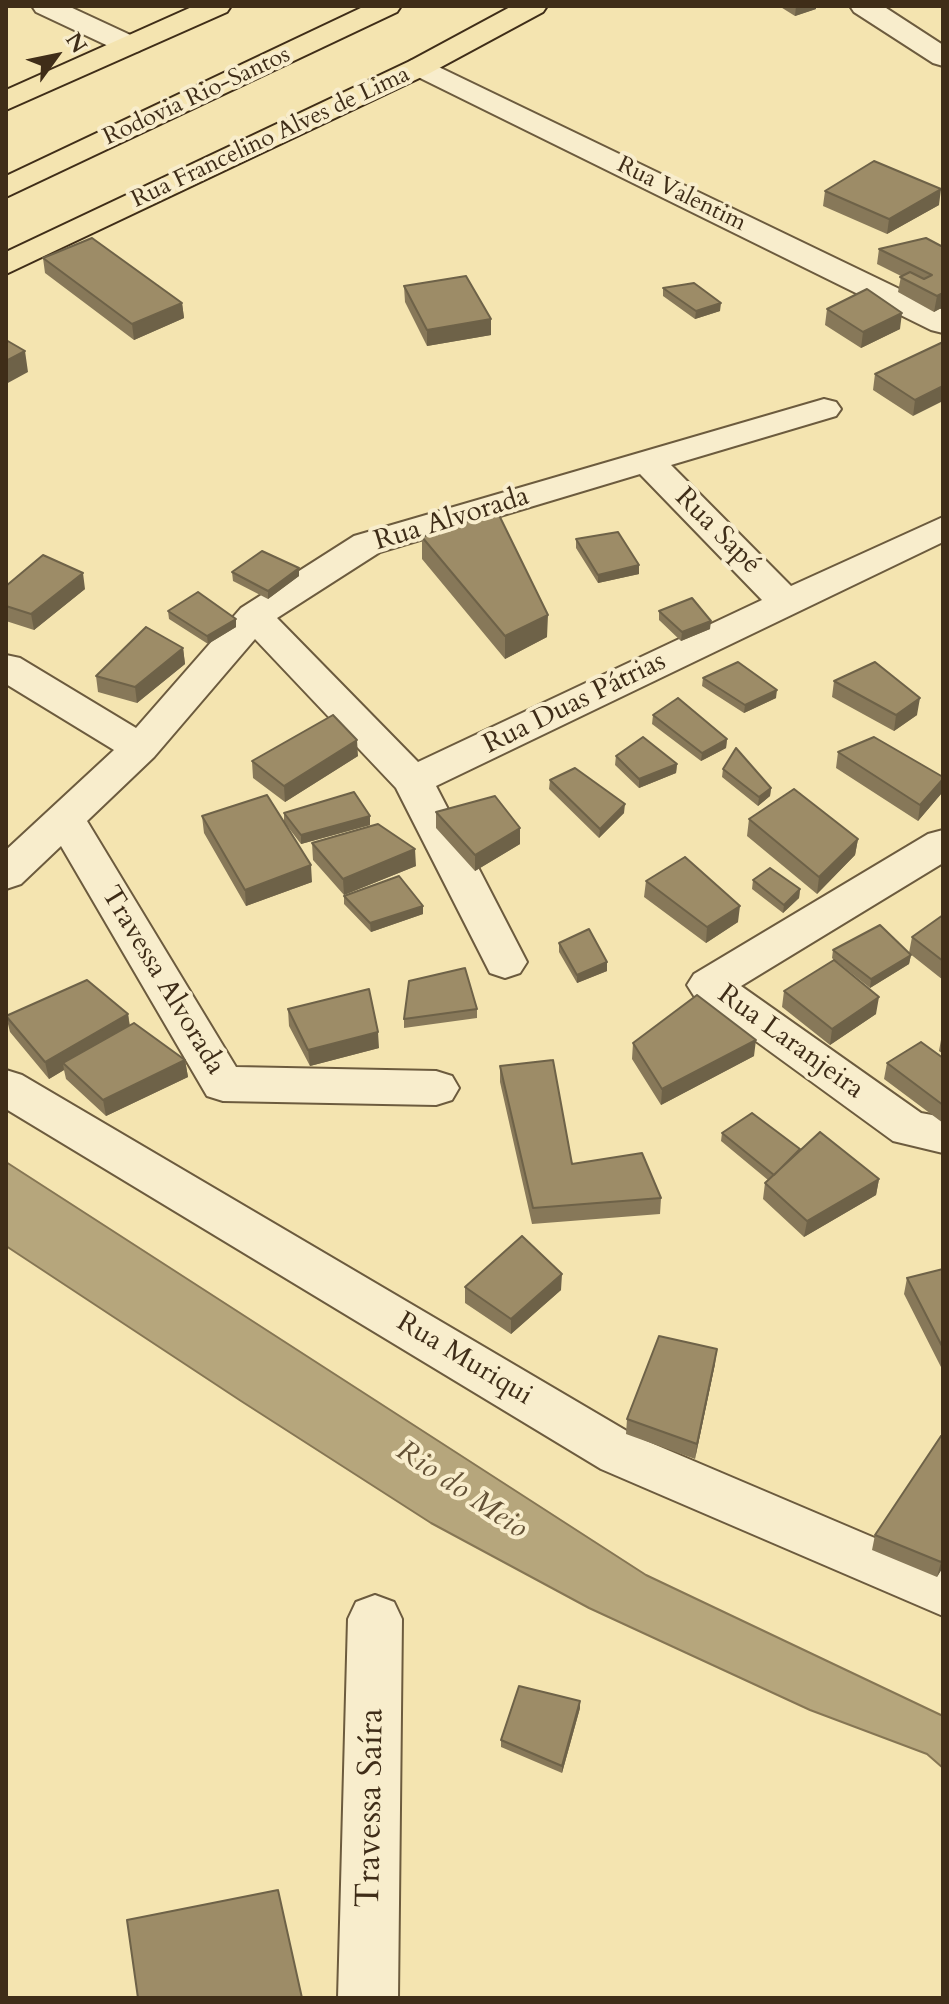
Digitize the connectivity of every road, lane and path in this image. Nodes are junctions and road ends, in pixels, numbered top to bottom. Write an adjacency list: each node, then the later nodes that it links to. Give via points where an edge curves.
1 (46, 6): 6 (street)
2 (217, 6): 6 (main road)
3 (387, 6): 10 (main road, Rodovia Rio-Santos)
4 (533, 6): 8 (main road, Rua Francelino Alves de Lima)
5 (864, 6): 7 (street)
6 (129, 45): 9 (main road)
7 (943, 57)
8 (420, 67): 11 (main road, Rua Francelino Alves de Lima); 12 (street, Rua Valentim)
9 (6, 101)
10 (6, 188)
11 (6, 264)
12 (943, 323)
13 (824, 409): 14 (street, Rua Alvorada)
14 (647, 461): 16 (street, Rua Sapé); 17 (street, Rua Alvorada, via 367,544)
15 (943, 528): 16 (street, Rua Duas Pátrias)
16 (786, 603): 20 (street, Rua Duas Pátrias)
17 (254, 616): 19 (street, Rua Alvorada); 20 (street)
18 (6, 667): 19 (street)
19 (140, 748): 21 (street, Rua Alvorada)
20 (413, 781): 24 (street)
21 (65, 818): 23 (street, Rua Alvorada); 26 (street, Travessa Alvorada, via 223,1084)
22 (943, 844): 27 (street, Rua Laranjeira, via 709,985 909,1129)
23 (6, 874)
24 (505, 962)
25 (6, 1087): 28 (street, Rua Muriqui, via 619,1453)
26 (436, 1088)
27 (943, 1135)
28 (943, 1592)
29 (375, 1619): 30 (street, Travessa Saíra)
30 (368, 1998)

